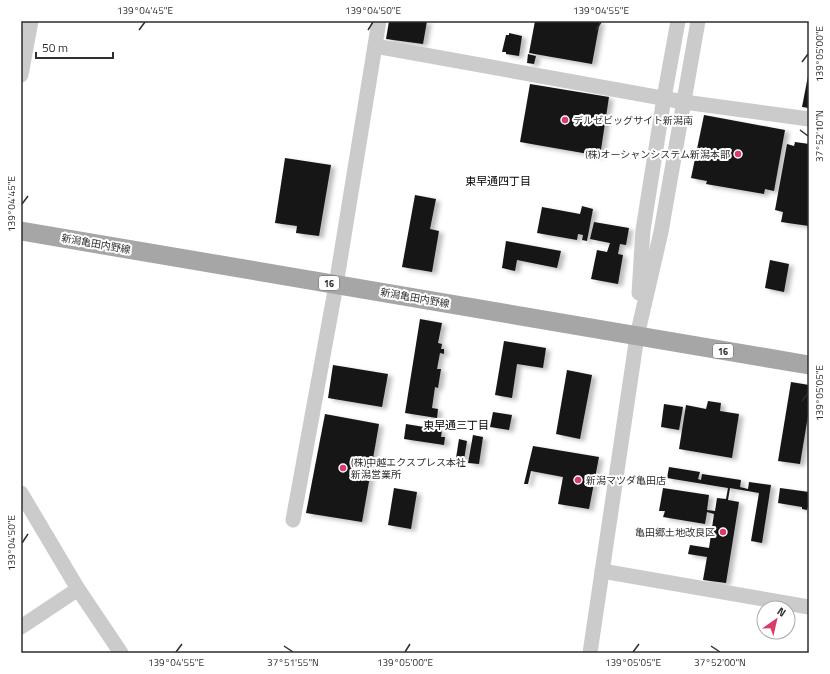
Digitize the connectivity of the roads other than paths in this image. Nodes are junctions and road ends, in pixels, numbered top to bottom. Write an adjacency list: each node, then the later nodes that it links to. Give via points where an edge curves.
1 (31, 21): 6 (street)
2 (379, 21): 5 (street)
3 (678, 21): 7 (street)
4 (698, 21): 8 (street)
5 (375, 46): 7 (street); 11 (street)
6 (21, 75)
7 (664, 98): 8 (street); 12 (street, via 643,230)
8 (684, 102): 9 (street); 12 (street, via 661,232)
9 (809, 119)
10 (21, 231): 11 (main road, 新潟亀田内野線 / 16)
11 (336, 285): 12 (main road, 新潟亀田内野線 / 16); 15 (street)
12 (636, 336): 13 (main road, 新潟亀田内野線 / 16); 16 (street)
13 (809, 366)
14 (21, 493): 17 (street)
15 (293, 520)
16 (602, 571): 18 (street); 21 (street)
17 (78, 589): 19 (street); 20 (street)
18 (809, 607)
19 (21, 627)
20 (121, 653)
21 (590, 653)

